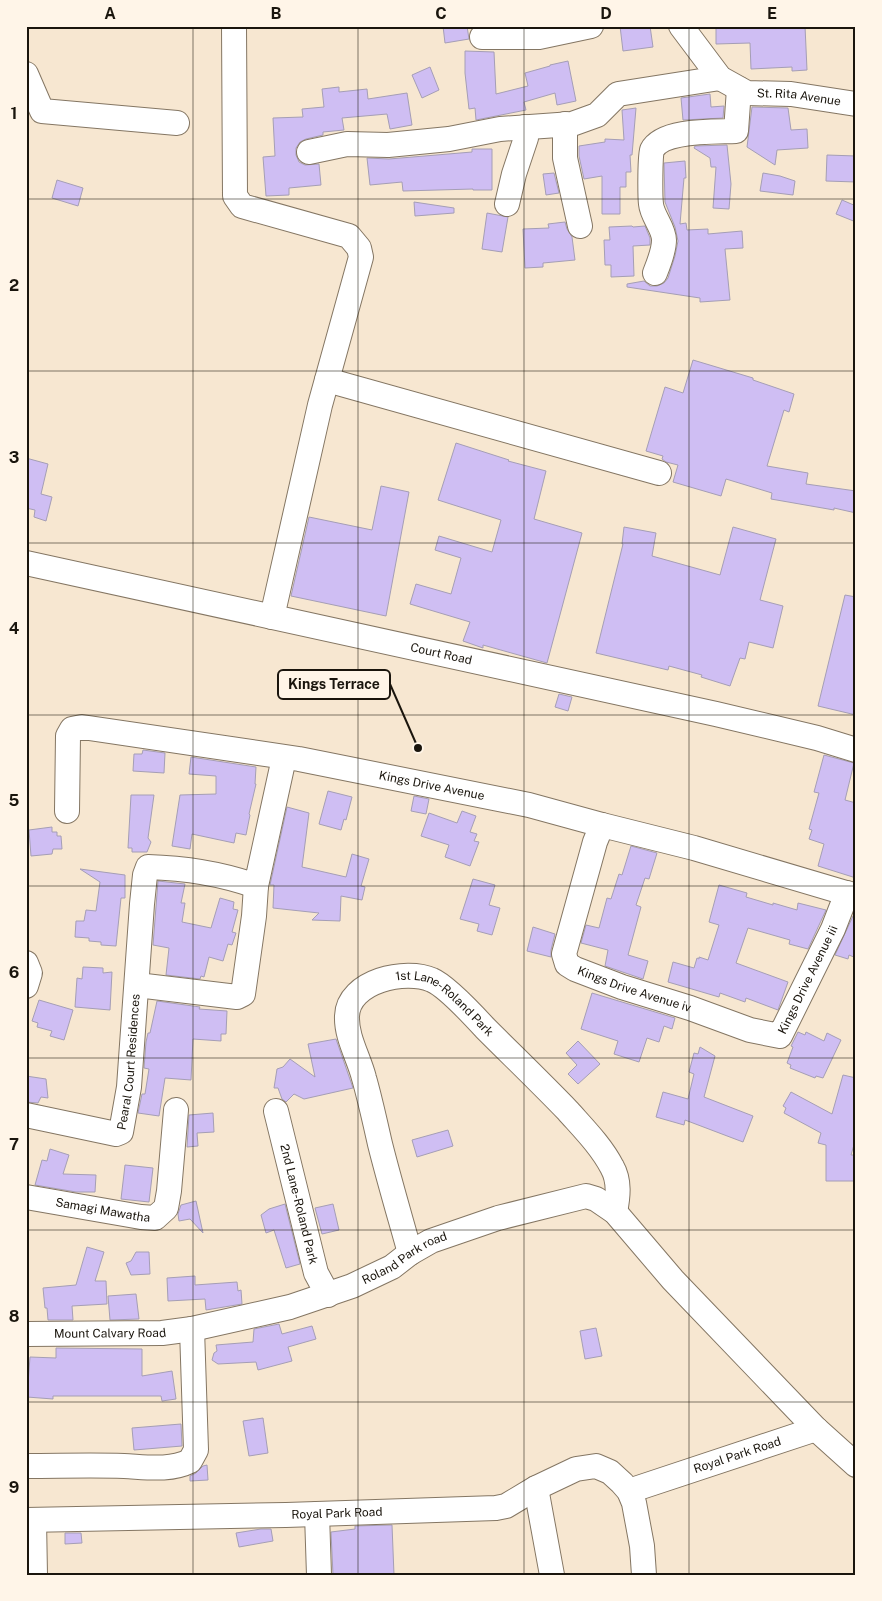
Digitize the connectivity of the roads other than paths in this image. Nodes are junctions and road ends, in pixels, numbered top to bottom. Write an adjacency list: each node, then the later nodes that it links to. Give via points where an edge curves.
1 (234, 26): 15 (street, via 235,196 242,206 349,236 359,248 361,257)
2 (591, 26): 4 (street, via 539,37)
3 (681, 26): 6 (street)
4 (482, 37)
5 (26, 74): 8 (street, via 42,111)
6 (729, 84): 7 (street, St. Rita Avenue, via 747,93 790,94); 9 (street, St. Rita Avenue, via 618,94 597,115); 14 (street, via 736,131 686,133 659,143 651,152 651,204 664,239)
7 (856, 104)
8 (177, 123)
9 (565, 124): 10 (street, St. Rita Avenue); 13 (street, via 566,158)
10 (525, 127): 11 (street, St. Rita Avenue, via 388,145 346,144); 12 (street, via 526,138)
11 (309, 152)
12 (507, 204)
13 (580, 226)
14 (655, 273)
15 (327, 380): 16 (street); 18 (street)
16 (659, 473)
17 (26, 563): 18 (street, Court Road)
18 (272, 617): 19 (street, Court Road, via 716,714)
19 (856, 750)
20 (284, 758): 21 (street, Kings Drive Avenue, via 82,727 72,729 68,736); 22 (street, Kings Drive Avenue, via 435,785); 23 (street, Pearal Court Residences)
21 (68, 811)
22 (602, 825): 24 (street); 28 (street, Kings Drive Avenue iv, via 564,954 567,964 622,987)
23 (256, 886): 26 (street, Pearal Court Residences, via 243,994 237,997); 26 (street, Pearal Court Residences, via 203,872 148,866)
24 (851, 894): 28 (street, Kings Drive Avenue iii, via 780,1036)
25 (26, 963): 27 (street, via 30,973)
26 (137, 985): 31 (street, Pearal Court Residences, via 129,1087 121,1132 116,1134)
27 (26, 986)
28 (750, 1030)
29 (176, 1110): 32 (street, Samagi Mawatha, via 168,1199 166,1208 155,1218)
30 (276, 1111): 35 (street, 2nd Lane-Roland Park, via 316,1273)
31 (26, 1115)
32 (26, 1197)
33 (615, 1212): 34 (street, Roland Park road, via 586,1196 498,1218 431,1241); 34 (street, 1st Lane-Roland Park, via 618,1190 614,1169 555,1098 434,980 423,976 386,979 372,982 357,993 348,1005 346,1017); 38 (street, Roland Park road, via 672,1280)
34 (410, 1253): 35 (street, Roland Park road, via 392,1267)
35 (328, 1295): 36 (street, Roland Park road)
36 (192, 1329): 37 (street, Mount Calvary Road); 40 (street, via 196,1450 190,1461 177,1466 148,1468)
37 (26, 1334)
38 (816, 1429): 39 (street, Roland Park road); 42 (street, Royal Park Road)
39 (856, 1465)
40 (26, 1466)
41 (536, 1488): 42 (street, Royal Park Road, via 576,1469 596,1466 610,1472); 43 (street, Royal Park Road, via 506,1506 496,1508); 47 (street)
42 (629, 1491): 48 (street, Royal Park Road, via 637,1514)
43 (316, 1514): 44 (street, Royal Park Road); 46 (street)
44 (30, 1520): 45 (street)
45 (35, 1575)
46 (319, 1575)
47 (552, 1575)
48 (644, 1575)

